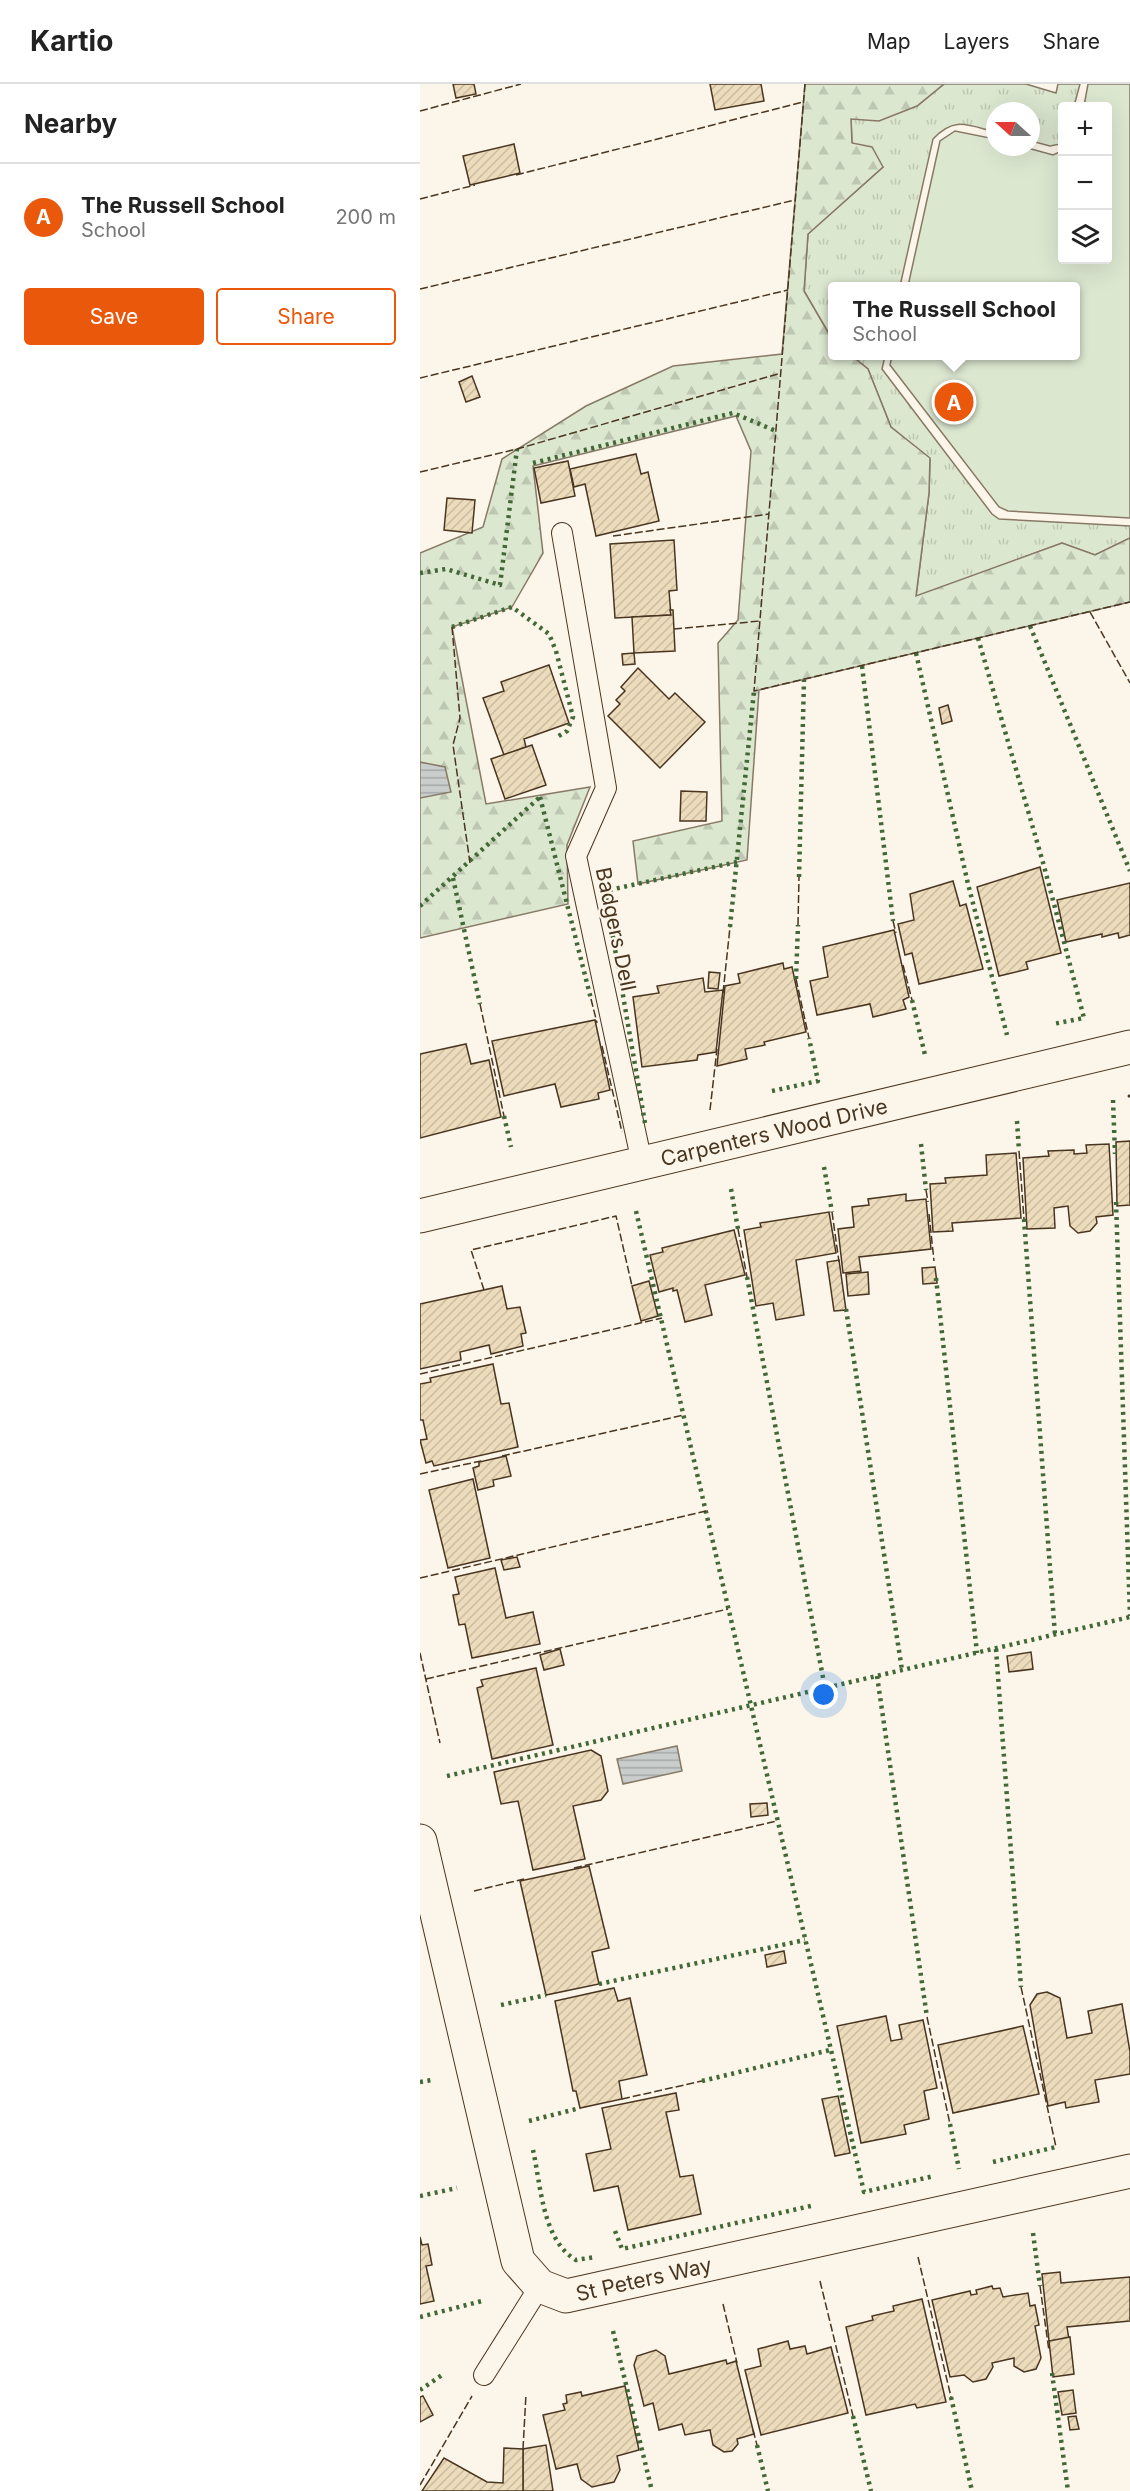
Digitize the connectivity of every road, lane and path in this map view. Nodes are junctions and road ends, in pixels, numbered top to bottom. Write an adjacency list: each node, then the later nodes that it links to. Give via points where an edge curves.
1 (562, 533): 3 (lane, Badgers Dell, via 606,788 576,856)
2 (1130, 1047): 3 (street, Carpenters Wood Drive)
3 (642, 1163): 4 (street, Carpenters Wood Drive)
4 (420, 1216)
5 (420, 1840): 7 (street, St Peters Way, via 518,2261)
6 (1130, 2171): 7 (street, St Peters Way, via 566,2296)
7 (540, 2286): 8 (lane)
8 (484, 2375)

